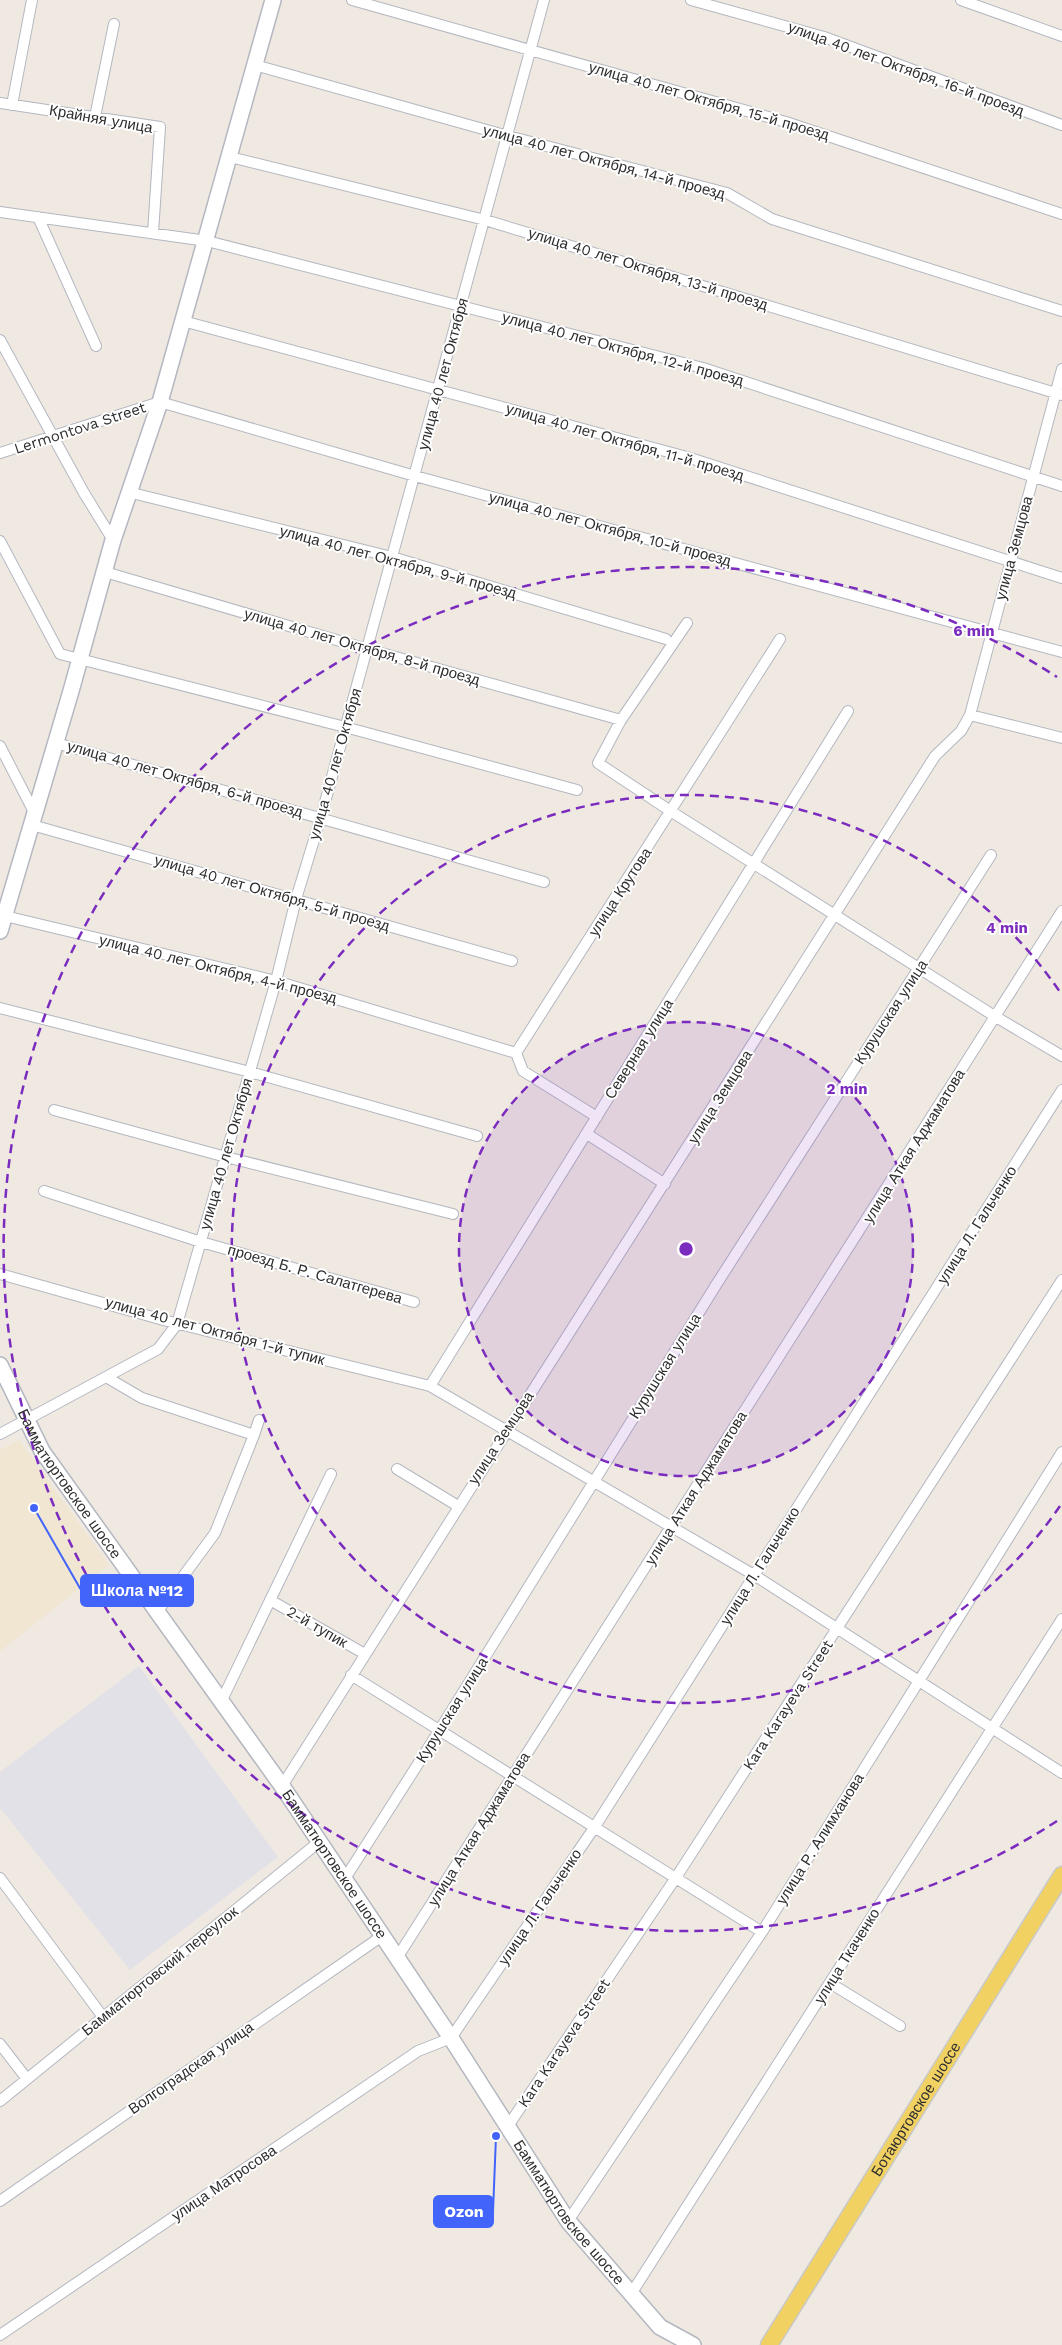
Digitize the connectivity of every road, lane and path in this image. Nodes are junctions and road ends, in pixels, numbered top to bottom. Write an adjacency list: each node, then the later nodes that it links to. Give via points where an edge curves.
1 (32, 0): 12 (street)
2 (273, 0): 10 (street)
3 (352, 0): 9 (street, улица 40 лет Октября, 15-й проезд)
4 (544, 0): 9 (street, улица 40 лет Октября)
5 (691, 0): 14 (street, улица 40 лет Октября, 16-й проезд, via 824,37)
6 (961, 0): 8 (street)
7 (114, 24): 13 (street)
8 (1062, 36)
9 (530, 50): 15 (street, улица 40 лет Октября); 18 (street, улица 40 лет Октября, 15-й проезд, via 786,122)
10 (255, 65): 15 (street, улица 40 лет Октября, 14-й проезд); 16 (street)
11 (0, 103): 12 (street, Крайняя улица)
12 (12, 105): 13 (street, Крайняя улица)
13 (95, 117): 21 (street, Крайняя улица, via 160,127)
14 (1062, 125)
15 (508, 136): 20 (street, улица 40 лет Октября); 24 (street, улица 40 лет Октября, 14-й проезд, via 727,193 772,219)
16 (230, 157): 20 (street, улица 40 лет Октября, 13-й проезд); 22 (street)
17 (0, 212): 19 (street, улица 40 лет Октября, 12-й проезд)
18 (1062, 214)
19 (38, 217): 21 (street, улица 40 лет Октября, 12-й проезд); 27 (street)
20 (485, 220): 23 (street, улица 40 лет Октября); 30 (street, улица 40 лет Октября, 13-й проезд)
21 (152, 233): 22 (street, улица 40 лет Октября, 12-й проезд)
22 (206, 240): 23 (street, улица 40 лет Октября, 12-й проезд); 25 (street)
23 (461, 306): 29 (street, улица 40 лет Октября); 35 (street, улица 40 лет Октября, 12-й проезд, via 703,368)
24 (1062, 311)
25 (183, 321): 29 (street, улица 40 лет Октября, 11-й проезд); 31 (street)
26 (0, 340): 32 (street)
27 (96, 346)
28 (1062, 369): 30 (street, улица Земцова)
29 (438, 390): 34 (street, улица 40 лет Октября); 41 (street, улица 40 лет Октября, 11-й проезд, via 687,457)
30 (1058, 394): 35 (street, улица Земцова)
31 (160, 402): 32 (street, Lermontova Street); 34 (street, улица 40 лет Октября, 10-й проезд); 37 (street)
32 (53, 436): 33 (street, Lermontova Street); 39 (street)
33 (0, 453)
34 (415, 476): 40 (street, улица 40 лет Октября); 45 (street, улица 40 лет Октября, 10-й проезд)
35 (1032, 477): 36 (street, улица 40 лет Октября, 12-й проезд); 41 (street, улица Земцова)
36 (1062, 486)
37 (128, 492): 39 (street); 40 (street, улица 40 лет Октября, 9-й проезд)
38 (0, 540): 50 (street, via 60,654)
39 (113, 540): 42 (street)
40 (392, 557): 46 (street, улица 40 лет Октября, 9-й проезд); 48 (street, улица 40 лет Октября)
41 (1011, 563): 43 (street, улица 40 лет Октября, 11-й проезд); 45 (street, улица Земцова)
42 (105, 572): 48 (street, улица 40 лет Октября, 8-й проезд); 50 (street)
43 (1062, 578)
44 (687, 623): 53 (street)
45 (992, 631): 49 (street, улица 40 лет Октября, 10-й проезд); 52 (street, улица Земцова)
46 (666, 639)
47 (780, 639): 59 (street, улица Крутова)
48 (367, 649): 53 (street, улица 40 лет Октября, 8-й проезд); 54 (street, улица 40 лет Октября)
49 (1062, 652)
50 (79, 661): 54 (street); 56 (street)
51 (848, 711): 63 (street, Северная улица)
52 (970, 715): 55 (street); 67 (street, улица Земцова, via 961,731 935,756)
53 (620, 720): 59 (street, via 598,763)
54 (345, 727): 58 (street); 60 (street, улица 40 лет Октября)
55 (1062, 738)
56 (56, 743): 60 (street, улица 40 лет Октября, 6-й проезд); 61 (street)
57 (0, 746): 61 (street)
58 (577, 790)
59 (672, 812): 63 (street); 75 (street, улица Крутова)
60 (321, 817): 64 (street, улица 40 лет Октября, 6-й проезд); 65 (street, улица 40 лет Октября)
61 (34, 819): 65 (street, улица 40 лет Октября, 5-й проезд); 68 (street)
62 (991, 855): 71 (street, Курушская улица)
63 (754, 862): 67 (street); 80 (street, Северная улица)
64 (544, 882)
65 (296, 899): 70 (street, улица 40 лет Октября, 5-й проезд); 72 (street, улица 40 лет Октября)
66 (1062, 911): 74 (street, улица Аткая Аджаматова)
67 (834, 914): 71 (street); 84 (street, улица Земцова)
68 (5, 916): 69 (street); 72 (street, улица 40 лет Октября, 4-й проезд)
69 (0, 930)
70 (512, 961)
71 (919, 967): 74 (street); 103 (street, Курушская улица)
72 (276, 980): 75 (street, улица 40 лет Октября, 4-й проезд); 77 (street, улица 40 лет Октября)
73 (0, 1008): 77 (street)
74 (996, 1017): 76 (street); 105 (street, улица Аткая Аджаматова)
75 (516, 1053): 80 (street, via 523,1071)
76 (1062, 1056)
77 (250, 1072): 82 (street); 83 (street, улица 40 лет Октября)
78 (1062, 1090): 106 (street, улица Л. Гальченко)
79 (54, 1110): 83 (street)
80 (597, 1117): 81 (street, Северная улица)
81 (587, 1134): 84 (street); 94 (street, Северная улица)
82 (477, 1136)
83 (226, 1157): 86 (street); 87 (street, улица 40 лет Октября)
84 (665, 1184): 97 (street, улица Земцова)
85 (44, 1191): 87 (street, проезд Б. Р. Салатгерева)
86 (453, 1214)
87 (201, 1242): 90 (street, проезд Б. Р. Салатгерева); 91 (street, улица 40 лет Октября)
88 (0, 1274): 91 (street, улица 40 лет Октября 1-й тупик)
89 (1062, 1280): 110 (street, Kara Karayeva Street)
90 (414, 1302)
91 (177, 1324): 93 (street, улица 40 лет Октября, via 158,1349); 94 (street, улица 40 лет Октября 1-й тупик)
92 (0, 1365): 95 (street, Бамматюртовское шоссе)
93 (106, 1377): 95 (street, улица 40 лет Октября); 99 (street, via 142,1398)
94 (430, 1386): 97 (street, улица 40 лет Октября 1-й тупик)
95 (27, 1420): 98 (street, улица 40 лет Октября); 108 (street, Бамматюртовское шоссе, via 42,1451)
96 (259, 1420): 99 (street)
97 (506, 1431): 103 (street, улица 40 лет Октября 1-й тупик); 104 (street, улица Земцова)
98 (0, 1434)
99 (254, 1435): 108 (street, via 215,1533)
100 (1062, 1452): 113 (street, улица Р. Алимханова)
101 (396, 1470): 104 (street)
102 (331, 1474): 107 (street)
103 (593, 1482): 105 (street, улица 40 лет Октября 1-й тупик); 116 (street, Курушская улица)
104 (458, 1506): 111 (street, улица Земцова)
105 (672, 1526): 106 (street, улица 40 лет Октября 1-й тупик); 118 (street, улица Аткая Аджаматова)
106 (754, 1575): 110 (street, улица 40 лет Октября 1-й тупик); 120 (street, улица Л. Гальченко)
107 (270, 1600): 111 (street, 2-й тупик); 114 (street)
108 (157, 1612): 114 (street, Бамматюртовское шоссе)
109 (1062, 1619): 115 (street, улица Ткаченко)
110 (838, 1628): 113 (street, улица 40 лет Октября 1-й тупик); 124 (street, Kara Karayeva Street)
111 (364, 1654): 112 (street, улица Земцова)
112 (352, 1675): 116 (street); 119 (street, улица Земцова)
113 (918, 1682): 115 (street, улица 40 лет Октября 1-й тупик); 126 (street, улица Р. Алимханова)
114 (221, 1702): 119 (street, Бамматюртовское шоссе)
115 (992, 1728): 117 (street, улица 40 лет Октября 1-й тупик); 129 (street, улица Ткаченко)
116 (439, 1732): 118 (street); 125 (street, Курушская улица)
117 (1062, 1773)
118 (513, 1776): 120 (street); 128 (street, улица Аткая Аджаматова)
119 (282, 1786): 121 (street, Бамматюртовское шоссе)
120 (594, 1828): 124 (street); 132 (street, улица Л. Гальченко)
121 (319, 1842): 125 (street, Бамматюртовское шоссе); 130 (street, Бамматюртовский переулок)
122 (1062, 1875): 142 (main road, Ботаюртовское шоссе)
123 (0, 1878): 130 (street)
124 (675, 1879): 126 (street); 136 (street, Kara Karayeva Street)
125 (344, 1880): 127 (street, Бамматюртовское шоссе)
126 (762, 1932): 138 (street, улица Р. Алимханова)
127 (382, 1936): 128 (street, Бамматюртовское шоссе); 137 (street, Волгоградская улица)
128 (397, 1958): 132 (street, Бамматюртовское шоссе)
129 (830, 1983): 131 (street); 139 (street, улица Ткаченко)
130 (103, 2017): 134 (street, Бамматюртовский переулок)
131 (900, 2026)
132 (451, 2038): 136 (street, Бамматюртовское шоссе); 140 (street, улица Матросова, via 418,2051)
133 (0, 2044): 134 (street)
134 (26, 2079): 135 (street, Бамматюртовский переулок)
135 (0, 2101)
136 (508, 2126): 138 (street, Бамматюртовское шоссе)
137 (0, 2201)
138 (568, 2221): 139 (street, Бамматюртовское шоссе)
139 (631, 2294): 141 (street, Бамматюртовское шоссе, via 660,2327)
140 (0, 2335)
141 (693, 2345)
142 (769, 2345)

